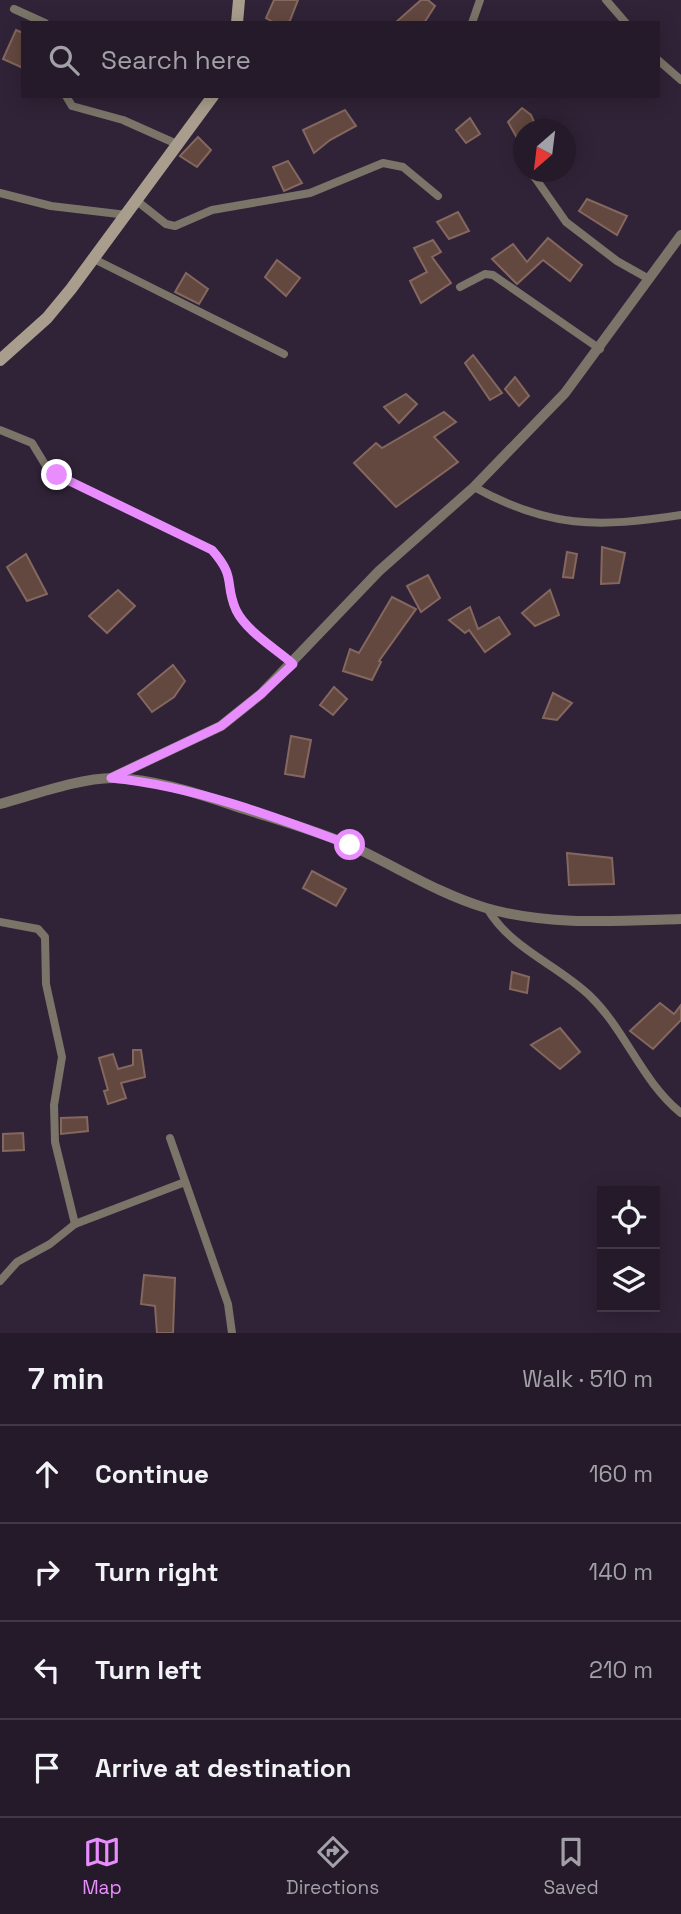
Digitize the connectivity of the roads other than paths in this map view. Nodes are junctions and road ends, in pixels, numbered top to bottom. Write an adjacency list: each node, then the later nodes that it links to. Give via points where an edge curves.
1 (239, 0): 6 (main road)
2 (480, 0): 7 (street)
3 (606, 0): 8 (street)
4 (14, 9): 5 (street)
5 (41, 21)
6 (237, 21)
7 (473, 21)
8 (624, 21)
9 (660, 62): 10 (street)
10 (681, 80)
11 (67, 98): 13 (street, via 72,106 123,120)
12 (212, 98): 13 (main road)
13 (180, 146): 17 (main road)
14 (538, 182): 21 (street, via 566,222)
15 (0, 192): 18 (street, via 51,206)
16 (439, 196): 17 (street, via 403,167 383,163 317,191 212,210 176,226 166,224)
17 (137, 201): 18 (main road)
18 (127, 215): 20 (main road)
19 (681, 235): 21 (street)
20 (94, 259): 24 (street); 25 (main road, via 47,318)
21 (649, 279): 23 (street)
22 (460, 287): 23 (street, via 485,274 493,275)
23 (600, 349): 27 (street, via 565,393)
24 (284, 354)
25 (0, 360)
26 (0, 430): 29 (street, via 32,443 57,475 212,550 229,570 237,611)
27 (474, 486): 28 (street, via 506,505 559,521 605,524); 29 (street, via 388,561)
28 (681, 515)
29 (293, 664): 30 (street, via 221,726)
30 (111, 778): 31 (street); 32 (street, via 188,791 301,827)
31 (0, 804)
32 (487, 908): 33 (street, via 579,920); 35 (street, via 512,938 588,994)
33 (681, 919)
34 (0, 922): 38 (street, via 38,929 45,937 46,984 62,1057 55,1142)
35 (681, 1113)
36 (170, 1138): 37 (street)
37 (186, 1182): 38 (street); 40 (street, via 228,1304)
38 (75, 1224): 39 (street, via 17,1262)
39 (0, 1281)
40 (232, 1333)

